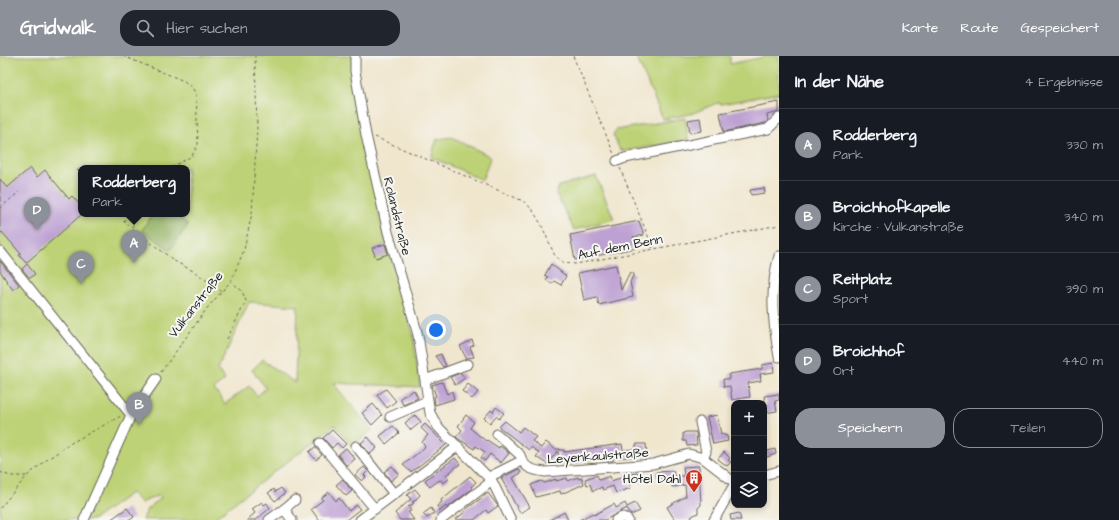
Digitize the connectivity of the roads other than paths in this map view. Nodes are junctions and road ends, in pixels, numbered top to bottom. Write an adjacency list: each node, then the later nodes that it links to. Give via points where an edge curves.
1 (356, 56): 9 (street, Rolandstraße, via 355,70 366,135 388,232 421,351)
2 (779, 118): 3 (street, via 768,129)
3 (617, 161)
4 (0, 251): 11 (street)
5 (779, 256): 6 (street, via 772,286)
6 (779, 357)
7 (468, 364): 9 (street)
8 (156, 379): 11 (street)
9 (425, 380): 10 (street, Rolandstraße)
10 (428, 401): 12 (street); 17 (street, Rolandstraße, via 430,413 438,427)
11 (131, 415): 29 (street)
12 (390, 417)
13 (700, 422): 18 (street, via 706,452)
14 (497, 434): 19 (street, Leyenkaulstraße, via 520,455)
15 (320, 443): 28 (street)
16 (356, 446): 25 (street)
17 (458, 446): 22 (street, Rolandstraße); 25 (street)
18 (703, 458): 19 (street, Leyenkaulstraße, via 684,455 653,464 544,472 529,468); 23 (street, Leyenkaulstraße)
19 (521, 461): 22 (street)
20 (779, 471): 21 (street)
21 (767, 474)
22 (490, 479): 33 (street); 34 (street, Rolandstraße)
23 (731, 481)
24 (731, 489): 37 (street)
25 (394, 494): 28 (street)
26 (295, 500): 27 (street)
27 (284, 509): 30 (street); 31 (street)
28 (374, 509): 32 (street)
29 (84, 520)
30 (269, 520)
31 (292, 520)
32 (360, 520)
33 (440, 520)
34 (511, 520)
35 (616, 520): 36 (street, via 623,517)
36 (628, 520)
37 (714, 520)

